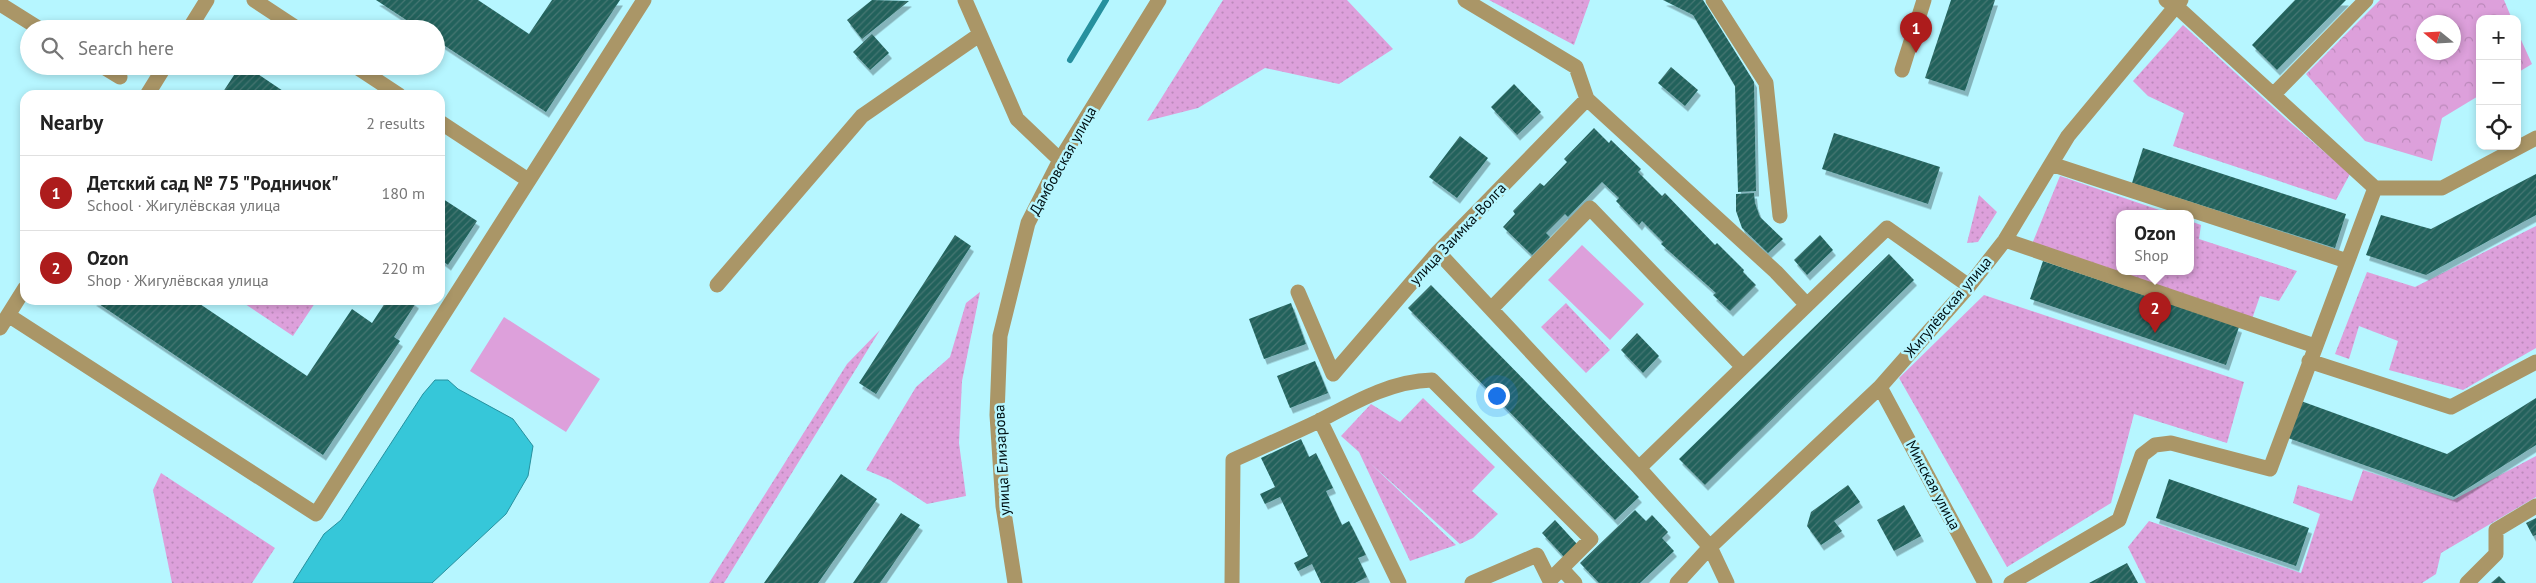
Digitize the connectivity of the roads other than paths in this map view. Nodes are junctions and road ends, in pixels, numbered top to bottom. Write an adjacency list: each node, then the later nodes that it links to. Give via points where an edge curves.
1 (207, 0): 13 (street)
2 (254, 0): 14 (street)
3 (644, 0): 29 (street)
4 (965, 0): 15 (street)
5 (1159, 0): 27 (street, Дамбовская улица)
6 (1465, 0): 24 (street, via 1576,67)
7 (1712, 0): 33 (street, via 1766,83)
8 (1924, 0): 16 (street)
9 (2366, 0): 23 (street)
10 (2174, 2): 23 (street); 28 (street, Жигулёвская улица, via 2068,136)
11 (0, 4): 12 (street)
12 (26, 20)
13 (195, 20)
14 (284, 20)
15 (979, 35): 27 (street, via 1017,119); 37 (street, via 862,116)
16 (1902, 70)
17 (117, 75): 20 (street)
18 (159, 75): 21 (street)
19 (369, 75): 22 (street)
20 (120, 77)
21 (150, 90)
22 (391, 90)
23 (2273, 95): 30 (street)
24 (1588, 98): 35 (street, улица Заимка-Волга); 41 (street, via 1776,272)
25 (445, 125): 29 (street)
26 (2536, 138): 30 (street, via 2442,188)
27 (1060, 160): 44 (street, Дамбовская улица, via 1028,223)
28 (2051, 164): 31 (street); 34 (street, Жигулёвская улица)
29 (528, 180): 43 (street, via 316,514)
30 (2375, 188): 36 (street)
31 (2191, 210)
32 (2194, 211): 36 (street)
33 (1780, 216)
34 (2005, 240): 38 (street, Жигулёвская улица); 45 (street)
35 (1438, 252): 39 (street, улица Заимка-Волга, via 1333,374); 42 (street)
36 (2347, 261): 45 (street)
37 (717, 285)
38 (1969, 286): 41 (street, via 1887,228); 49 (street, Жигулёвская улица)
39 (1298, 292)
40 (20, 296): 43 (street)
41 (1807, 306): 48 (street)
42 (1491, 309): 48 (street, via 1590,208); 51 (street)
43 (4, 321)
44 (1000, 336): 56 (street, улица Елизарова, via 997,415 1002,488)
45 (2315, 346): 46 (street)
46 (2309, 361): 47 (street, via 2451,408); 64 (street, via 2270,469 2171,443 2155,445 2142,455 2120,520)
47 (2536, 362)
48 (1743, 367): 51 (street)
49 (1880, 387): 53 (street, Жигулёвская улица); 63 (street, Минская улица)
50 (1320, 420): 54 (street, via 1363,396 1419,380 1432,380 1592,539); 57 (street, via 1233,460); 58 (street)
51 (1639, 468): 53 (street)
52 (2536, 506): 65 (street, via 2496,530 2496,554)
53 (1710, 547): 61 (street, Жигулёвская улица); 62 (street)
54 (1562, 569): 55 (street); 60 (street)
55 (1550, 581): 59 (street, via 1537,555)
56 (1015, 583)
57 (1232, 583)
58 (1399, 583)
59 (1472, 583)
60 (1575, 583)
61 (1678, 583)
62 (1727, 583)
63 (1985, 583)
64 (2011, 583)
65 (2467, 583)

